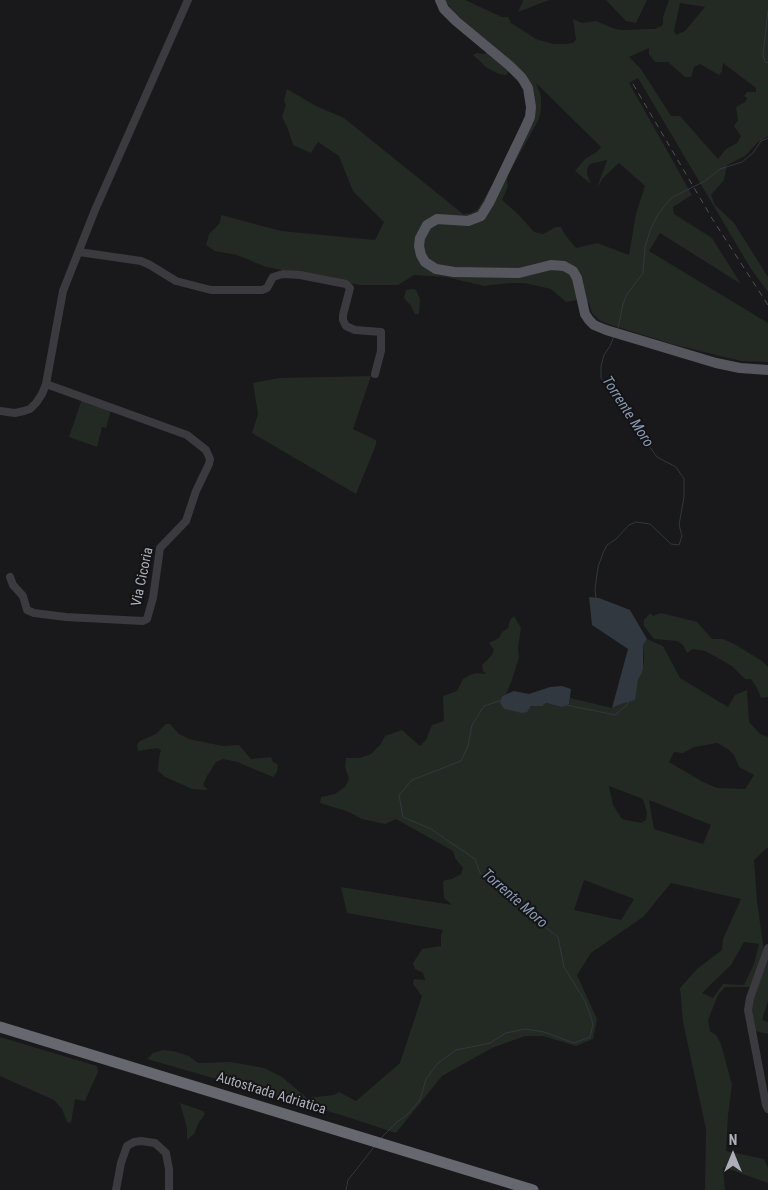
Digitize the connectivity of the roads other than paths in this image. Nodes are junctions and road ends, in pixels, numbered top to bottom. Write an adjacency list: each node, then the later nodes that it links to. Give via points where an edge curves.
1 (188, 0): 3 (street)
2 (440, 0): 4 (main road, via 456,21 522,78 532,107 526,126 481,216 468,221 443,218 432,221 423,230 419,251 430,266 454,272 519,273 550,265 569,268 577,278 587,318 594,325 716,363)
3 (78, 252): 5 (street, via 141,261 176,281 211,290 262,290 274,277 283,274 346,284 350,288 343,315 346,326 382,332); 6 (street, via 60,301)
4 (768, 370)
5 (375, 374)
6 (46, 384): 7 (street, via 30,409 15,413); 8 (street, Via Cicoria, via 187,435 206,450 210,459 186,521 160,548 147,619 94,619 34,613 27,610 23,596)
7 (0, 411)
8 (10, 577)
9 (768, 948): 12 (street, via 748,1010)
10 (0, 1027): 16 (highway, Autostrada Adriatica)
11 (0, 1034): 15 (highway, Autostrada Adriatica)
12 (768, 1108)
13 (116, 1190): 14 (street, via 127,1146 141,1141 155,1143 166,1154)
14 (169, 1190)
15 (510, 1190)
16 (533, 1190)

